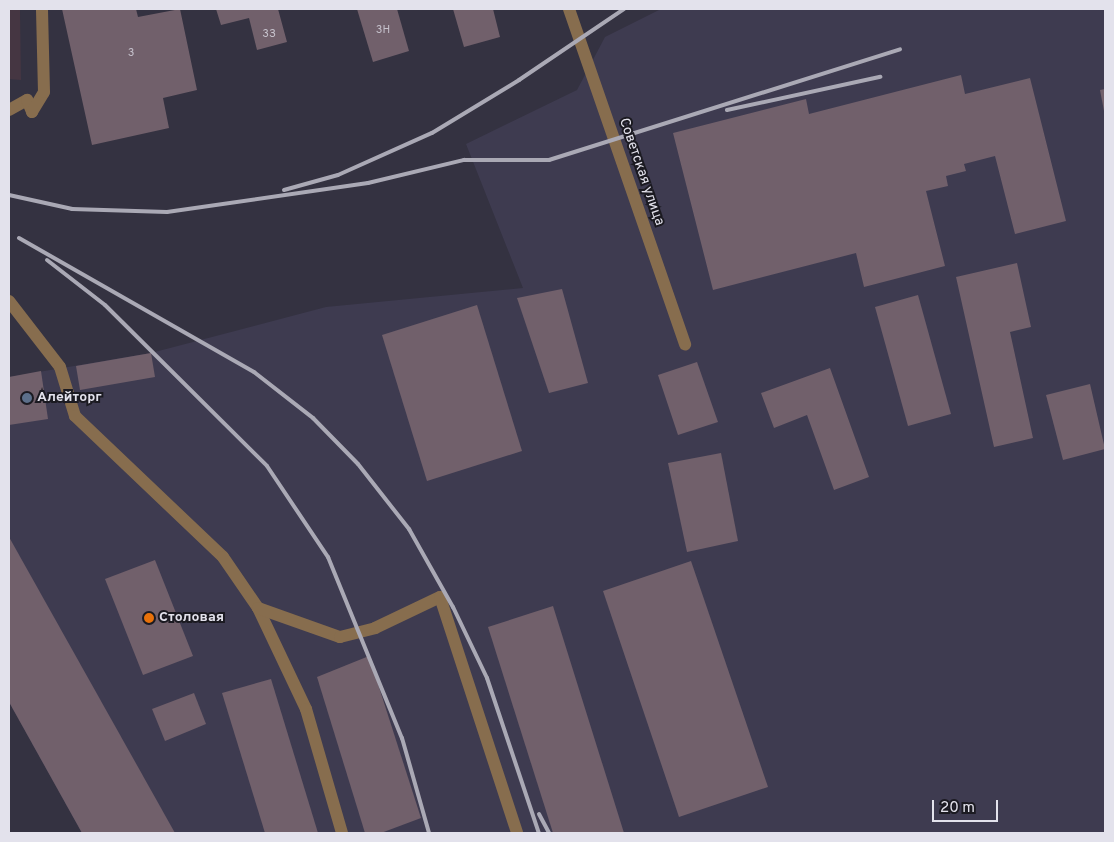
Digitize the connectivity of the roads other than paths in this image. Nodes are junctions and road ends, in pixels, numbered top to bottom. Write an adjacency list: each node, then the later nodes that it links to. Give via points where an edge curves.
1 (42, 9): 3 (street, via 44,92 32,112 27,100)
2 (569, 9): 5 (street, Советская улица)
3 (9, 110)
4 (9, 300): 6 (street, via 60,367 75,416 223,557)
5 (684, 344)
6 (258, 608): 7 (street, via 306,709); 8 (street, via 340,637 374,628 440,598)
7 (342, 833)
8 (517, 833)

